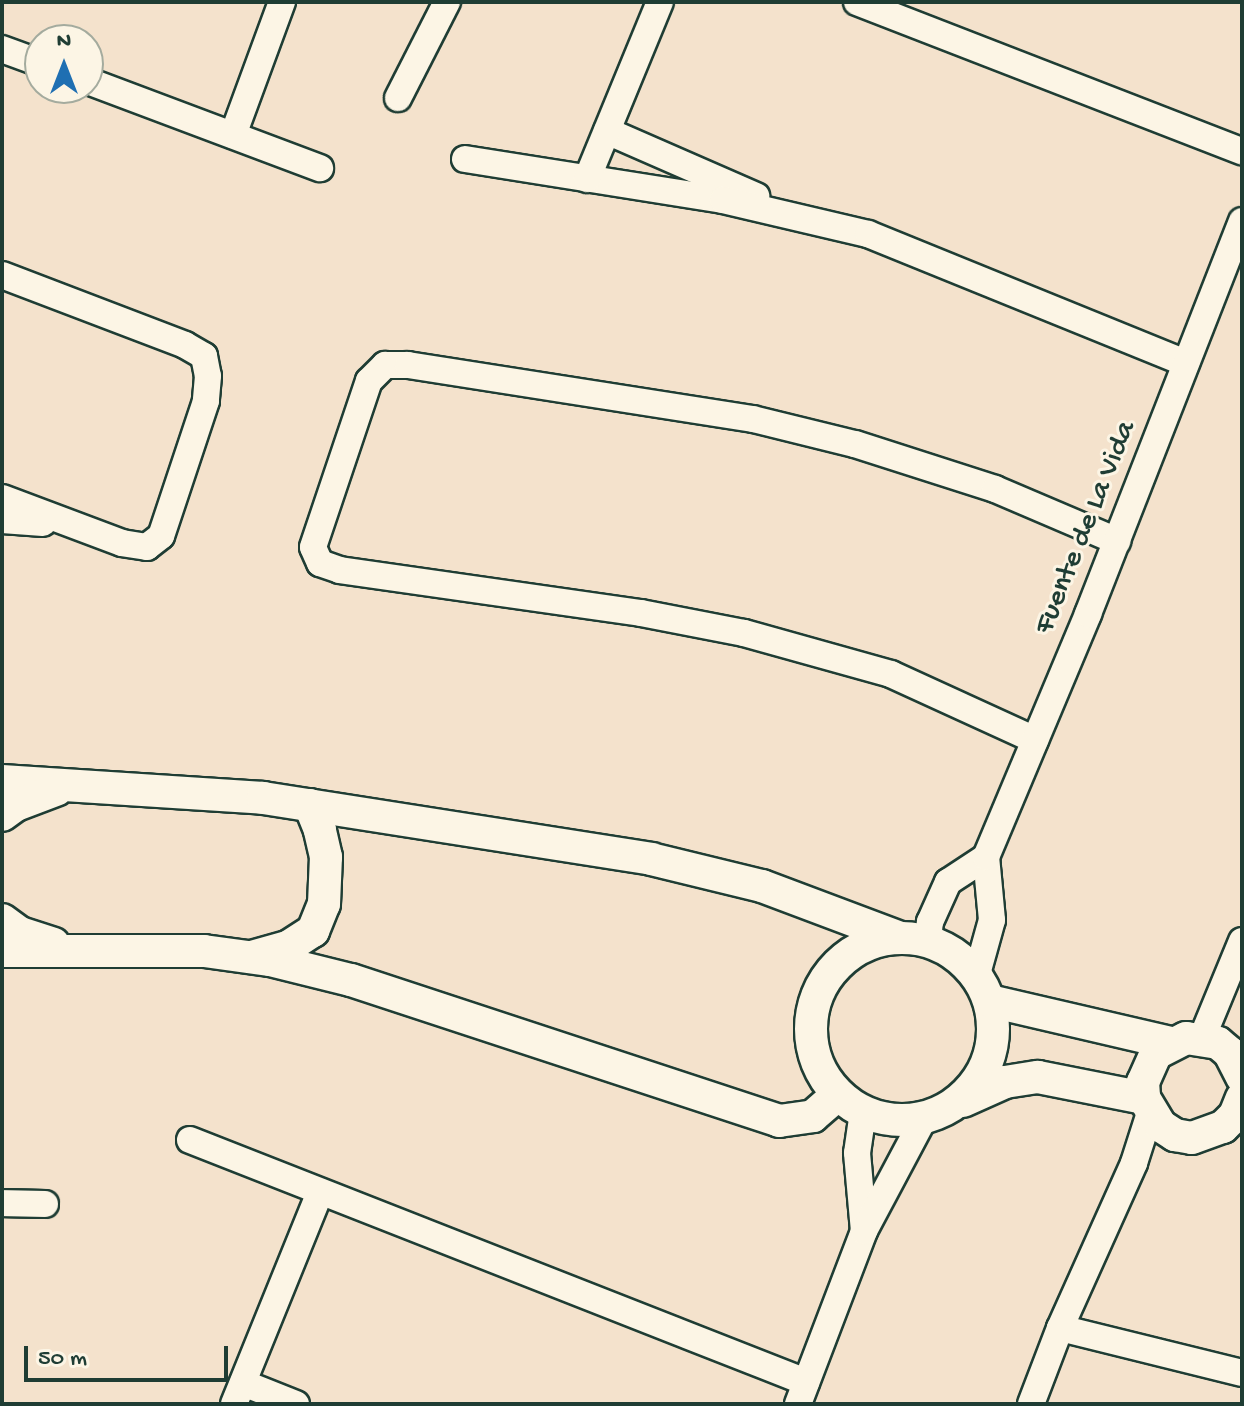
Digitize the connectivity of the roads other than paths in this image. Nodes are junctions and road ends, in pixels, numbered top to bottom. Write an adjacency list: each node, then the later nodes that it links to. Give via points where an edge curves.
1 (282, 2): 10 (street)
2 (447, 2): 8 (street)
3 (660, 2): 9 (street)
4 (857, 2): 11 (street)
5 (2, 49): 6 (street)
6 (24, 57)
7 (104, 87): 10 (street)
8 (398, 98)
9 (607, 131): 14 (street); 15 (street)
10 (233, 135): 13 (street)
11 (1242, 151)
12 (465, 159): 14 (street)
13 (320, 168)
14 (587, 179): 15 (street)
15 (807, 219): 18 (street, via 868,234)
16 (1242, 221): 18 (street, Fuente de La Vida)
17 (2, 275): 21 (street, via 204,356 206,401 161,536 147,547)
18 (1186, 363): 22 (street, Fuente de La Vida)
19 (2, 498): 21 (street)
20 (2, 520): 21 (street)
21 (70, 525)
22 (1117, 541): 23 (street, Fuente de La Vida); 23 (street, via 995,489 855,444 753,419 408,365 385,365 369,381 313,547 320,563 744,633 891,674)
23 (1035, 740): 28 (street, Fuente de La Vida)
24 (2, 781): 25 (street)
25 (70, 784): 26 (street); 27 (street)
26 (310, 805): 30 (street, via 651,859 762,886); 34 (street, via 326,857 324,904 313,931 288,947)
27 (2, 815)
28 (986, 857): 30 (street, via 948,882 930,922); 35 (street, Fuente de La Vida, via 992,920)
29 (2, 920): 33 (street, via 20,933)
30 (913, 939): 35 (street, via 955,953); 39 (street, via 869,943 843,958 823,981 812,1009 810,1040 819,1070)
31 (1242, 941): 36 (street)
32 (2, 951): 33 (street)
33 (77, 951): 34 (street, via 204,951)
34 (249, 957): 39 (street, via 351,980 779,1121)
35 (983, 988): 37 (street); 41 (street, via 994,1030 989,1060 975,1086)
36 (1202, 1038): 37 (street); 38 (street, via 1224,1048)
37 (1170, 1043): 40 (street, via 1147,1066)
38 (1241, 1078): 42 (street, via 1235,1115 1223,1127)
39 (850, 1103): 41 (street, via 893,1120); 48 (street)
40 (1147, 1106): 41 (street, via 1038,1077 1005,1082); 42 (street, via 1168,1130); 49 (street, via 1134,1163)
41 (938, 1112): 48 (street)
42 (1192, 1138): 44 (street)
43 (190, 1140): 45 (street)
44 (1242, 1141)
45 (320, 1192): 51 (street); 52 (street)
46 (2, 1203): 47 (street)
47 (45, 1204)
48 (864, 1231): 52 (street)
49 (1060, 1328): 50 (street); 54 (street)
50 (1242, 1373)
51 (239, 1393): 53 (street)
52 (802, 1393)
53 (296, 1404)
54 (1031, 1404)

